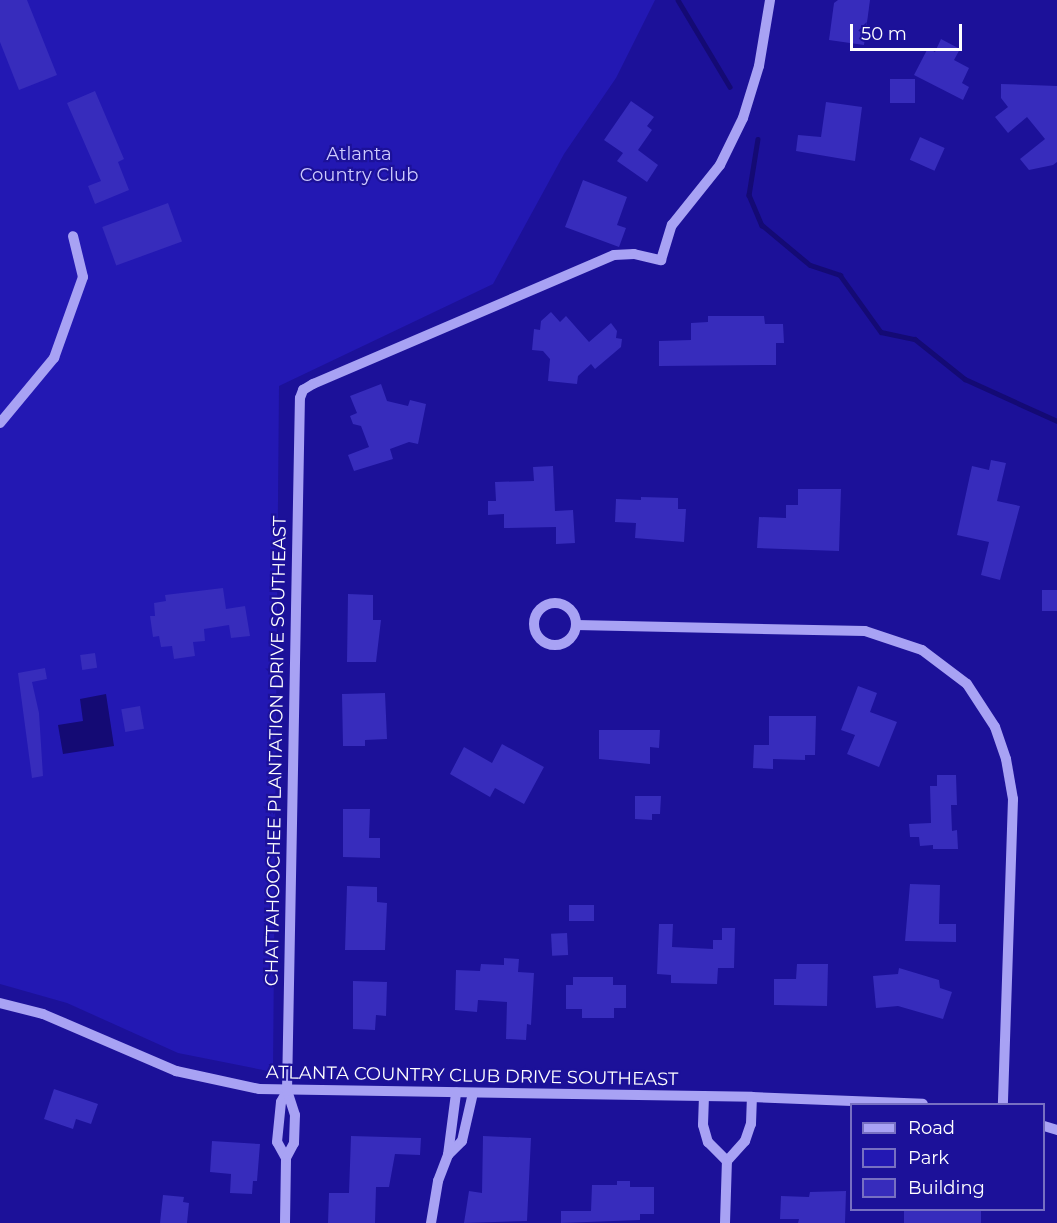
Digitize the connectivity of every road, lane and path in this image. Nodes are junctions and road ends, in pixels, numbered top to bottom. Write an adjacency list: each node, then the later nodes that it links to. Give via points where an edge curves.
1 (770, 0): 6 (street, CHATTAHOOCHEE PLANTATION DRIVE SOUTHEAST, via 759,66 743,118 720,165 672,225 661,260 634,254 614,255 303,390 298,412)
2 (73, 236): 3 (street, via 83,277 54,358)
3 (0, 423)
4 (576, 625): 4 (street, via 570,609 554,602 538,610 533,622 536,635 552,645 568,641); 12 (street, via 865,631 922,650 967,684 998,735 1013,799)
5 (0, 1003): 6 (street, ATLANTA COUNTRY CLUB DRIVE SOUTHEAST, via 43,1014 176,1071 230,1085)
6 (287, 1091): 7 (street, ATLANTA COUNTRY CLUB DRIVE SOUTHEAST); 14 (street, CHATTAHOOCHEE PLANTATION DRIVE SOUTHEAST, via 295,1115 294,1143); 14 (street, CHATTAHOOCHEE PLANTATION DRIVE SOUTHEAST, via 281,1102 277,1142)
7 (456, 1093): 8 (street, ATLANTA COUNTRY CLUB DRIVE SOUTHEAST); 13 (street)
8 (473, 1093): 9 (street, ATLANTA COUNTRY CLUB DRIVE SOUTHEAST); 13 (street, via 462,1141)
9 (704, 1096): 10 (street, ATLANTA COUNTRY CLUB DRIVE SOUTHEAST); 15 (street, via 703,1125 708,1142)
10 (752, 1097): 11 (street, ATLANTA COUNTRY CLUB DRIVE SOUTHEAST); 15 (street, via 751,1124 745,1141)
11 (899, 1103)
12 (1003, 1103)
13 (448, 1155): 17 (street, via 434,1194)
14 (286, 1158): 16 (street, CHATTAHOOCHEE PLANTATION DRIVE SOUTHEAST)
15 (727, 1161): 18 (street)
16 (285, 1223)
17 (431, 1223)
18 (725, 1223)

